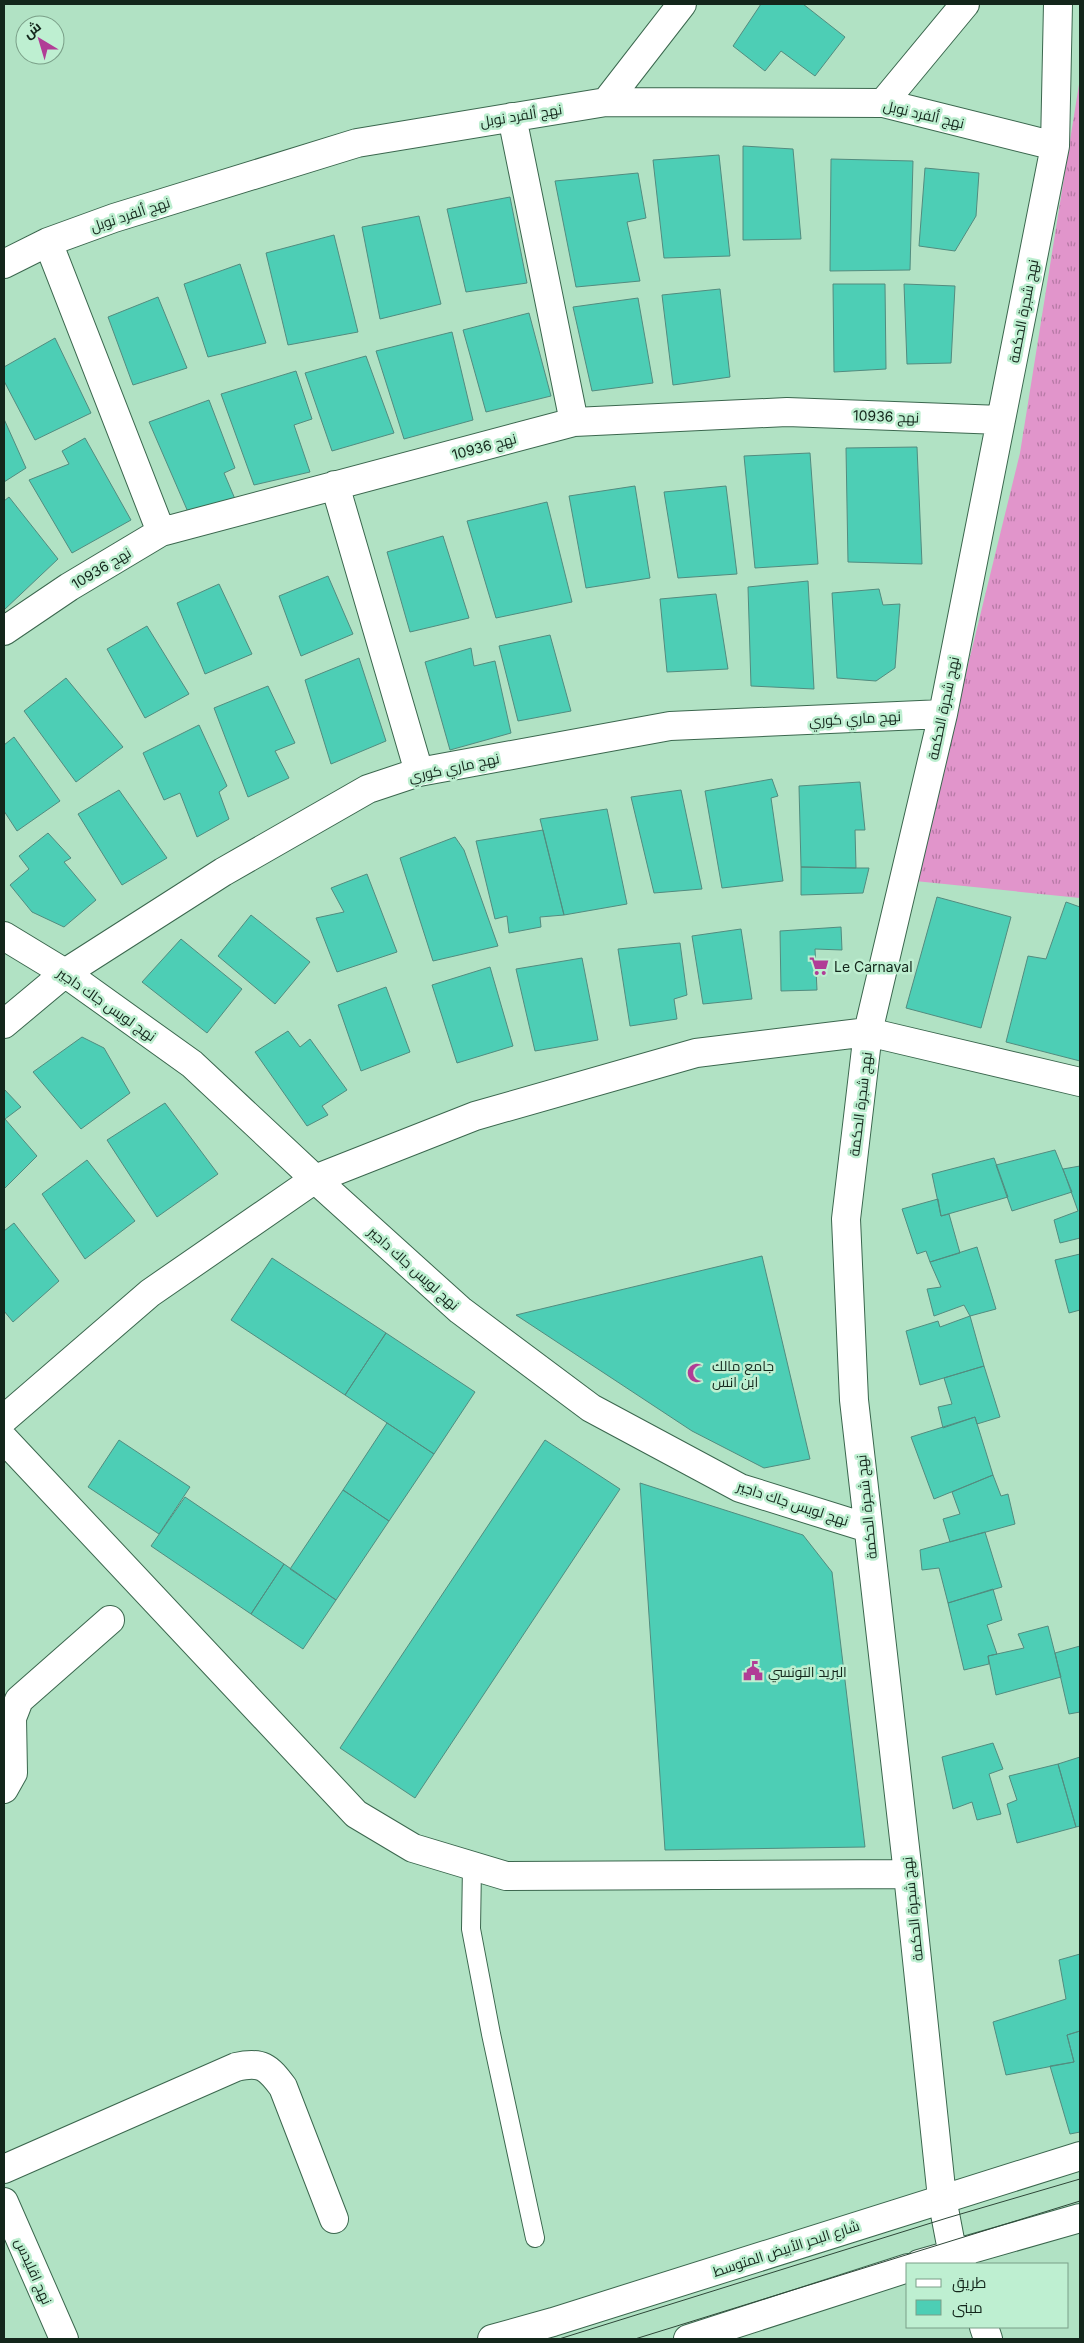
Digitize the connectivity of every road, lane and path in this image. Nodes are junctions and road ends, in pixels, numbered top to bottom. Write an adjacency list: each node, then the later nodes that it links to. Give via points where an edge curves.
1 (682, 4): 4 (street)
2 (965, 4): 5 (street)
3 (1058, 4): 7 (street, نهج شجرة الحكمة, via 1060,30)
4 (606, 102): 5 (street, نهج ألفرد نوبل); 6 (street, نهج ألفرد نوبل)
5 (883, 103): 7 (street, نهج ألفرد نوبل)
6 (512, 117): 8 (street, نهج ألفرد نوبل, via 357,143 114,218); 11 (street)
7 (1055, 146): 10 (street, نهج شجرة الحكمة)
8 (48, 242): 9 (street, نهج ألفرد نوبل); 13 (street)
9 (4, 264)
10 (1001, 420): 11 (street, نهج 10936, via 787,412); 15 (street, نهج شجرة الحكمة)
11 (574, 422): 12 (street, نهج 10936)
12 (335, 485): 13 (street, نهج 10936); 16 (street)
13 (161, 532): 14 (street, نهج 10936, via 68,587)
14 (4, 631)
15 (943, 714): 16 (street, نهج ماري كوري, via 670,726); 20 (street, نهج شجرة الحكمة)
16 (419, 772): 18 (street, نهج ماري كوري, via 368,789 284,836)
17 (4, 936): 18 (street, نهج لويس جاك داجير)
18 (65, 973): 19 (street, نهج ماري كوري); 22 (street, نهج لويس جاك داجير, via 192,1064)
19 (4, 1024)
20 (868, 1032): 21 (street); 22 (street, via 696,1054 475,1116); 25 (street, نهج شجرة الحكمة, via 846,1219 854,1400)
21 (1080, 1082)
22 (315, 1179): 23 (street, via 150,1293); 25 (street, نهج لويس جاك داجير, via 460,1310 591,1408 740,1488)
23 (4, 1419)
24 (4, 1439): 28 (street, via 356,1814 413,1848)
25 (868, 1528): 29 (street, نهج شجرة الحكمة)
26 (110, 1620): 27 (street, via 19,1700 12,1718 13,1773)
27 (4, 1789)
28 (472, 1866): 29 (street, via 506,1876); 36 (lane, via 471,1929)
29 (908, 1874): 33 (street, نهج شجرة الحكمة)
30 (1080, 2156): 33 (street, شارع البحر الأبيض المتوسط)
31 (4, 2169): 35 (street, via 236,2067 252,2063 269,2069 283,2087)
32 (4, 2202): 40 (street, نهج اقليدس)
33 (944, 2208): 37 (street, نهج شجرة الحكمة, via 950,2240); 41 (street, شارع البحر الأبيض المتوسط)
34 (1080, 2218): 37 (street)
35 (334, 2219)
36 (535, 2238)
37 (959, 2258): 38 (street)
38 (926, 2263)
39 (906, 2269): 42 (street)
40 (64, 2339)
41 (492, 2339)
42 (688, 2339)

